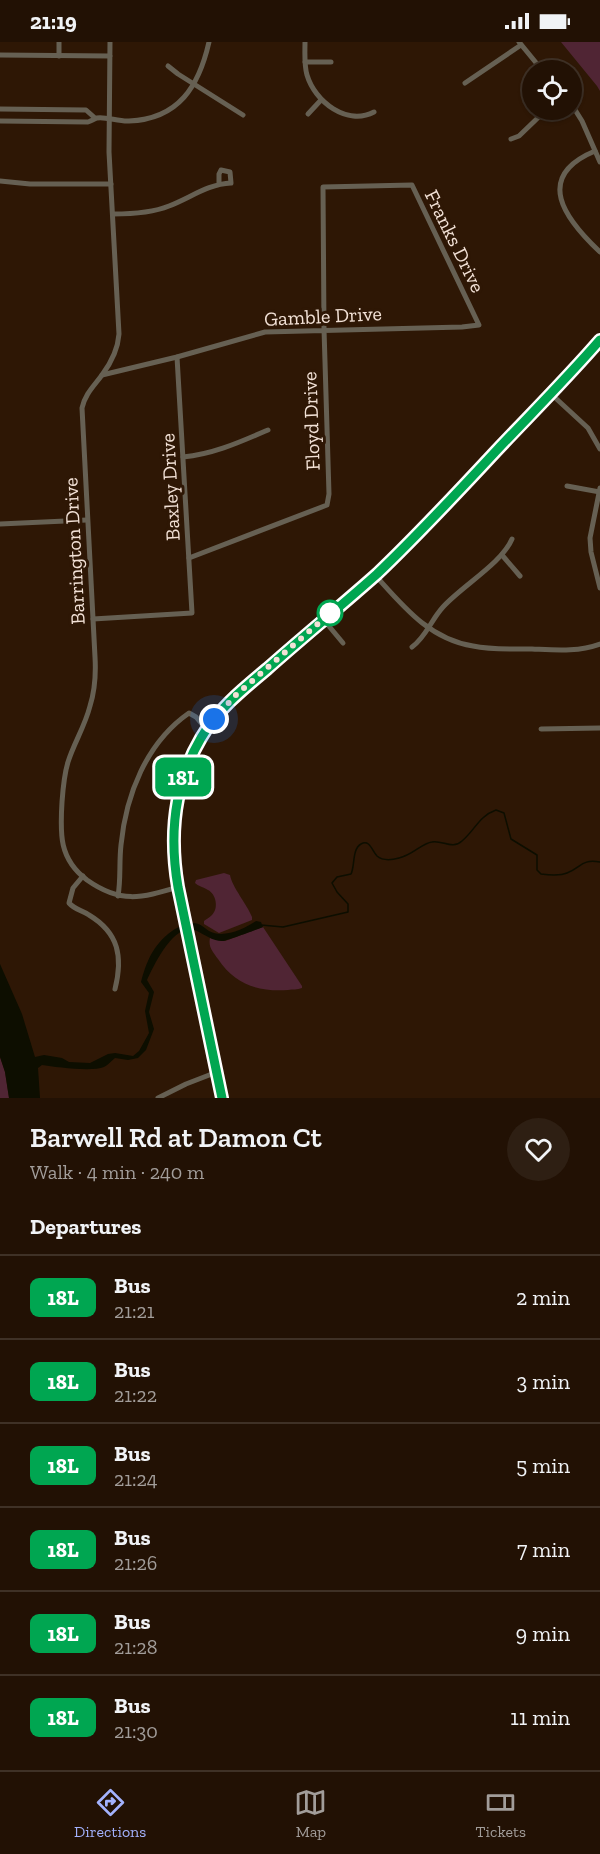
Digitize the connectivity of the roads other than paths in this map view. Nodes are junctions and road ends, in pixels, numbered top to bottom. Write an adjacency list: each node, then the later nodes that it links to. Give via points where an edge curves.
1 (59, 42): 7 (street)
2 (110, 42): 8 (street, Barrington Drive)
3 (209, 42): 14 (street)
4 (305, 42): 10 (street)
5 (520, 44): 9 (street); 13 (street)
6 (0, 55): 7 (street)
7 (59, 56): 8 (street)
8 (110, 56): 21 (street, Barrington Drive)
9 (534, 60)
10 (305, 62): 11 (street); 15 (street, via 311,84)
11 (330, 62)
12 (168, 66): 14 (street)
13 (465, 83)
14 (194, 84): 19 (street); 21 (street, via 179,102 160,115)
15 (321, 100): 17 (street, via 338,112 356,117); 18 (street)
16 (0, 109): 20 (street, via 86,110)
17 (374, 112)
18 (308, 114)
19 (243, 115)
20 (95, 118): 21 (street); 24 (street, via 88,122)
21 (109, 120): 30 (street, Barrington Drive)
22 (536, 120): 25 (street)
23 (582, 120): 26 (street)
24 (0, 121)
25 (511, 139)
26 (595, 151): 27 (street); 33 (street, via 566,169 560,194 566,212)
27 (600, 162)
28 (0, 182): 30 (street)
29 (219, 183): 29 (street, via 231,183 230,172 221,170); 32 (street, via 159,209)
30 (111, 184): 32 (street, Barrington Drive)
31 (323, 188): 34 (street, Franks Drive, via 412,185); 35 (street, Floyd Drive)
32 (113, 213): 38 (street, Barrington Drive, via 119,334 114,354)
33 (600, 252)
34 (478, 325): 35 (street, Gamble Drive)
35 (324, 329): 37 (street, Gamble Drive, via 265,332); 49 (street, Floyd Drive, via 327,506)
36 (600, 340): 39 (street)
37 (177, 357): 38 (street, Gamble Drive); 42 (street, Baxley Drive)
38 (102, 375): 45 (street, Barrington Drive, via 87,393 82,408)
39 (550, 393): 41 (street, via 588,428); 50 (street)
40 (268, 430): 42 (street, via 221,450)
41 (600, 447)
42 (183, 457): 49 (street, Baxley Drive)
43 (567, 486): 44 (street)
44 (600, 491): 52 (street, via 590,538)
45 (87, 520): 46 (street); 53 (street, Barrington Drive)
46 (0, 524)
47 (512, 539): 48 (street)
48 (502, 555): 51 (street); 55 (street, via 455,594)
49 (189, 558): 53 (street, Baxley Drive, via 192,613)
50 (375, 575): 54 (street); 55 (street)
51 (520, 576)
52 (600, 588)
53 (93, 619): 62 (street, Barrington Drive, via 93,693 66,767 60,826 66,855)
54 (323, 619): 56 (street); 60 (street, via 236,695)
55 (428, 628): 57 (street, via 460,643 485,648 576,650); 58 (street)
56 (343, 643)
57 (600, 644)
58 (412, 647)
59 (600, 728): 61 (street)
60 (206, 729): 63 (street, via 187,766 177,803 173,846); 64 (street, via 189,713 152,750 141,769 123,830)
61 (541, 729)
62 (83, 876): 64 (street, Barrington Drive); 65 (street, via 73,888 69,903 102,924 117,945 120,958)
63 (178, 887): 64 (street, Barrington Drive, via 141,897); 66 (street)
64 (118, 896)
65 (115, 989)
66 (217, 1072): 67 (street); 68 (street)
67 (158, 1098)
68 (222, 1098)

